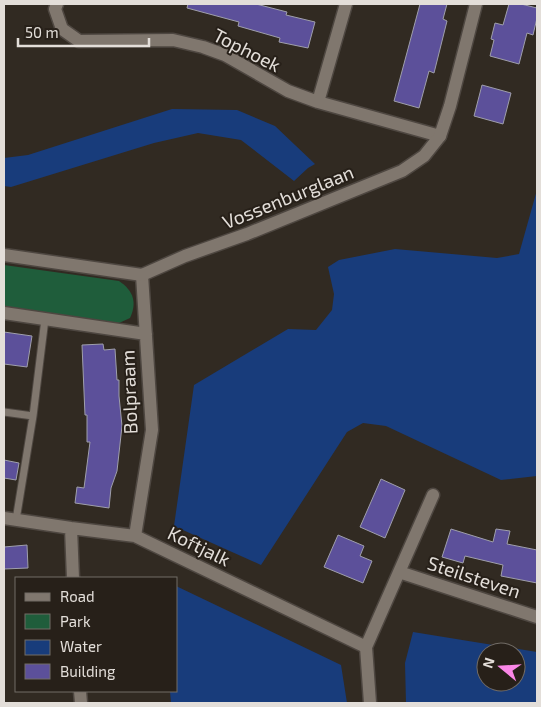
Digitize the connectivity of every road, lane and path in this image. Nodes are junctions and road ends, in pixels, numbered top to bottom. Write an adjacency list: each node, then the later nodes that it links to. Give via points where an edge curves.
1 (57, 4): 4 (street, Tophoek, via 55,9 62,29 79,41 173,40 204,47 225,55 288,92)
2 (346, 4): 4 (street)
3 (476, 4): 5 (street, Vossenburglaan)
4 (318, 102): 5 (street, Tophoek)
5 (440, 136): 7 (street, Vossenburglaan, via 424,156 402,171)
6 (4, 255): 7 (street)
7 (142, 275): 10 (street, Bolpraam)
8 (4, 313): 9 (street)
9 (45, 319): 10 (street); 12 (lane)
10 (146, 334): 16 (street, Bolpraam, via 152,430)
11 (4, 412): 12 (lane)
12 (33, 416): 14 (lane)
13 (433, 495): 17 (street, Steilsteven)
14 (10, 519): 15 (street, Koftjalk)
15 (71, 528): 16 (street, Koftjalk); 18 (street)
16 (134, 536): 20 (street, Koftjalk)
17 (399, 572): 19 (street, Steilsteven); 20 (street, Steilsteven)
18 (74, 577)
19 (537, 617)
20 (366, 647): 21 (street)
21 (370, 703)

